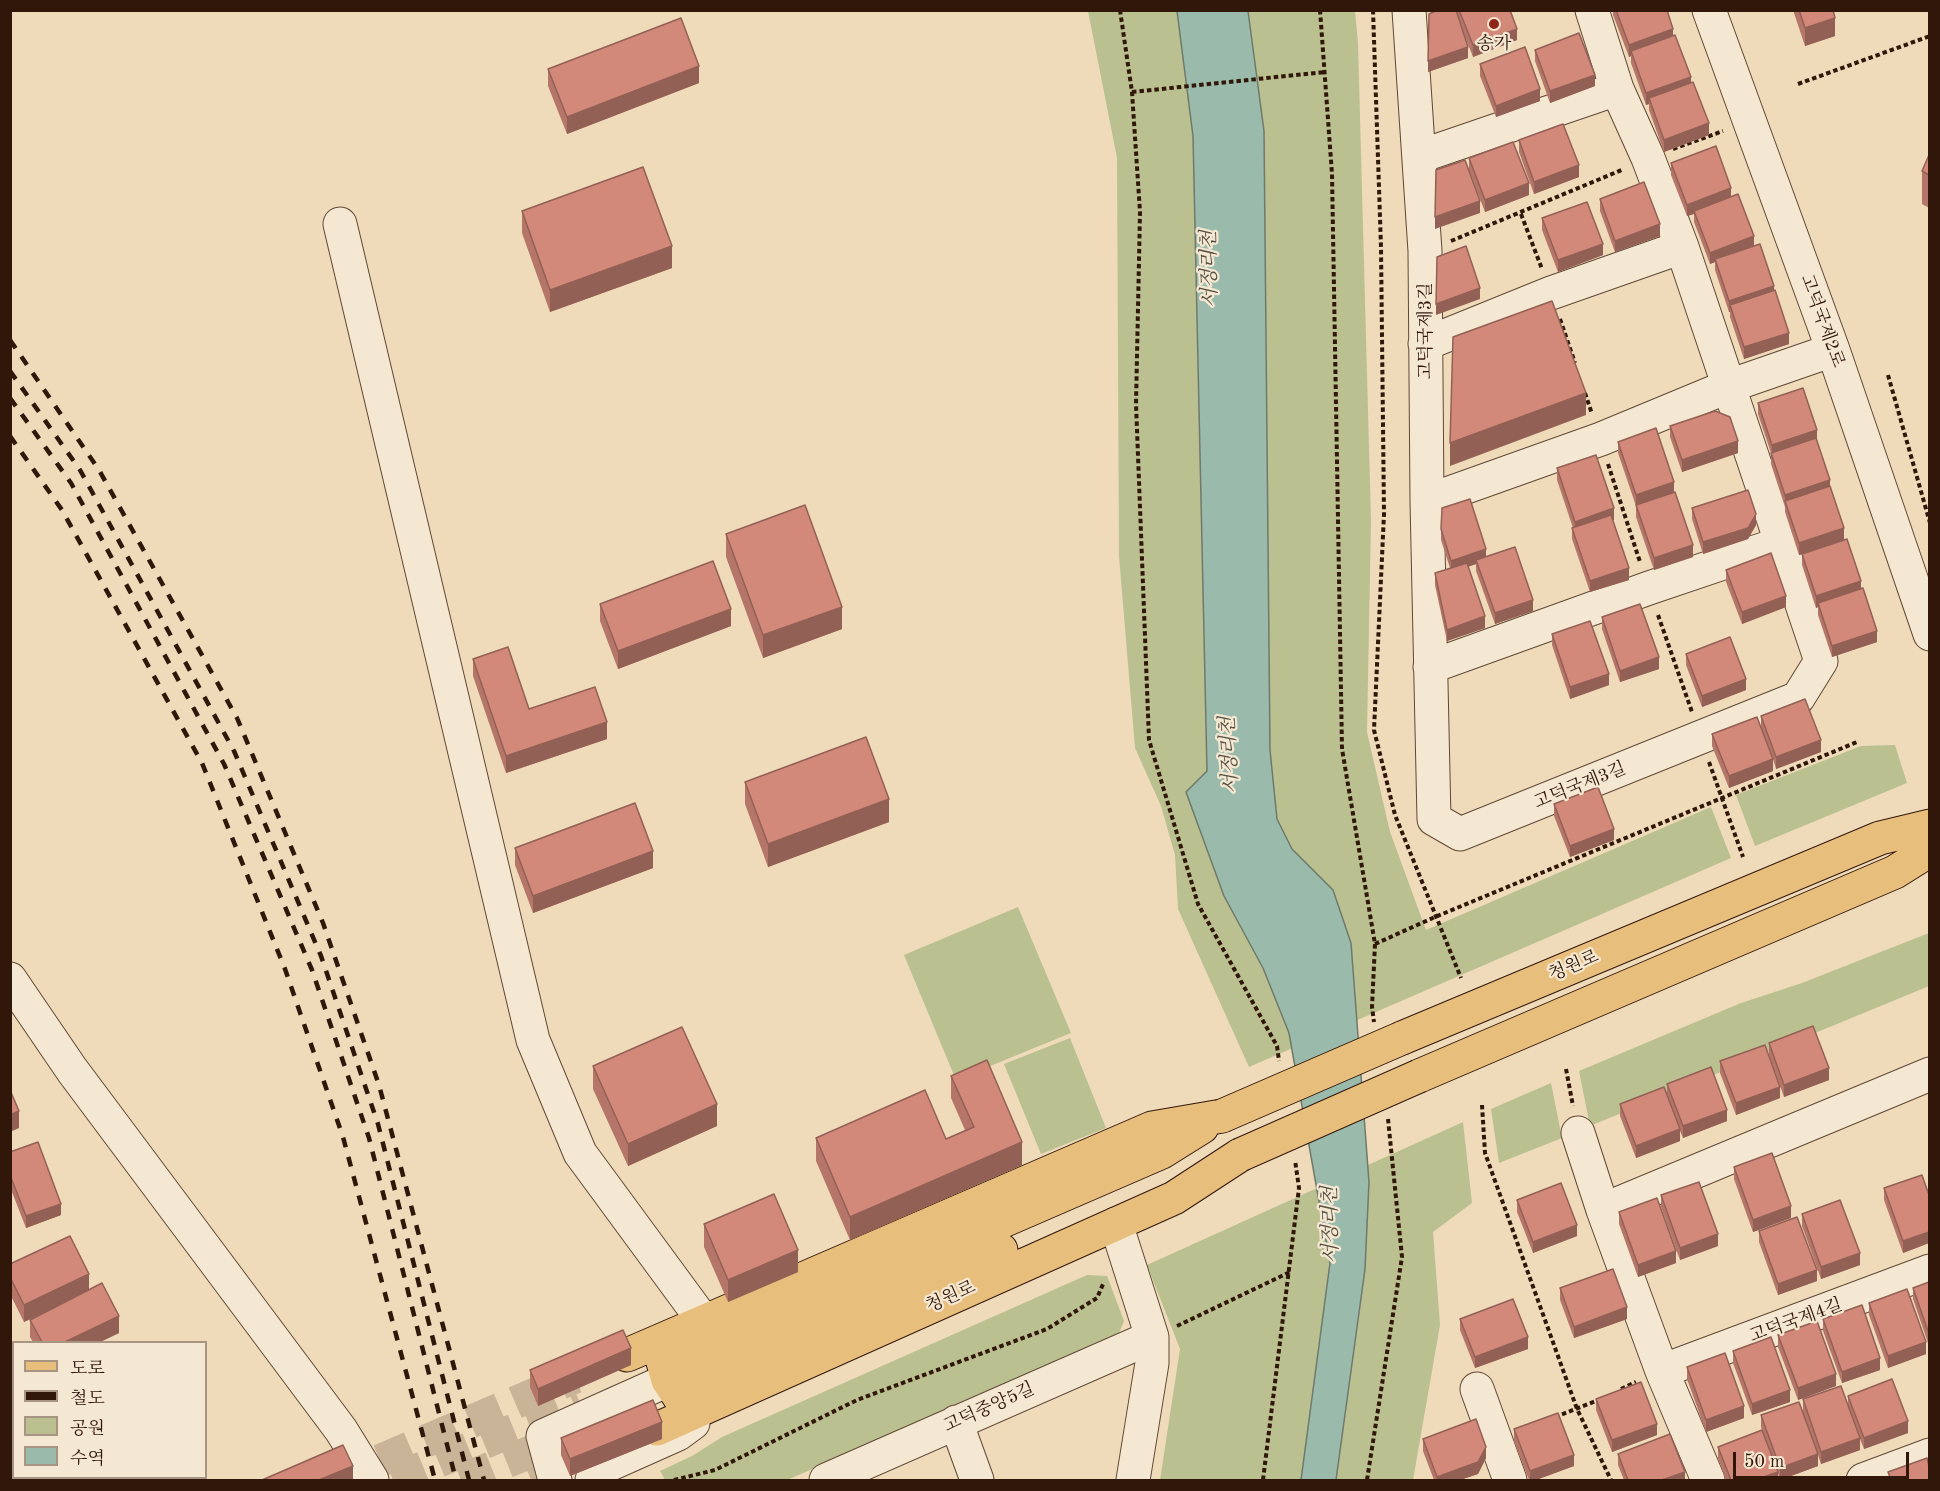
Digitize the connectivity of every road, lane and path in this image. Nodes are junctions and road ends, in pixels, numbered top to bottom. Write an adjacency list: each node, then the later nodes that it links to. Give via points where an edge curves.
1 (1120, 10): 11 (path)
2 (1320, 10): 8 (path)
3 (1373, 10): 39 (path, via 1384,514 1374,730 1395,815)
4 (1592, 10): 10 (street, 고덕국제3길)
5 (1709, 10): 21 (street, 고덕국제2로)
6 (1419, 14): 13 (street, 고덕국제3길)
7 (1929, 36): 9 (path)
8 (1325, 72): 11 (path); 40 (path, via 1332,174 1342,749)
9 (1798, 84)
10 (1617, 89): 13 (street); 14 (street, 고덕국제3길)
11 (1132, 92): 45 (path, via 1140,212 1136,404 1149,740 1198,904 1277,1046)
12 (1723, 131): 14 (path)
13 (1421, 156): 18 (street, 고덕국제3길)
14 (1648, 158): 15 (path); 17 (street, 고덕국제3길)
15 (1521, 214): 18 (path); 19 (path)
16 (340, 224): 58 (street, via 533,1040 580,1153)
17 (1683, 247): 19 (street); 25 (street, 고덕국제3길)
18 (1425, 251): 20 (street, 고덕국제3길)
19 (1551, 293): 20 (street); 22 (path)
20 (1425, 344): 27 (street, 고덕국제3길)
21 (1833, 350): 25 (street); 31 (street, 고덕국제2로)
22 (1578, 372)
23 (1888, 375): 28 (path)
24 (1581, 383): 26 (path)
25 (1729, 386): 26 (street); 29 (street, 고덕국제3길)
26 (1601, 439): 27 (street); 30 (path)
27 (1427, 501): 32 (street, 고덕국제3길)
28 (1929, 523)
29 (1782, 543): 30 (street); 33 (street, 고덕국제3길, via 1821,660 1798,698)
30 (1649, 588): 32 (street); 33 (path)
31 (1929, 634)
32 (1430, 667): 33 (street, 고덕국제3길, via 1434,819 1460,834)
33 (1701, 737): 35 (path)
34 (1857, 742): 35 (path)
35 (1721, 797): 38 (path); 39 (path)
36 (1929, 826): 43 (main road, 청원로, via 1880,838)
37 (1929, 850): 52 (main road, 청원로, bridge, via 1894,872)
38 (1743, 857)
39 (1434, 917): 40 (path); 41 (path)
40 (1375, 944): 43 (path, via 1372,1007)
41 (1461, 978)
42 (10, 979): 72 (street, via 72,1070 341,1430)
43 (1388, 1034): 48 (main road, 청원로, bridge)
44 (1566, 1069): 50 (path)
45 (1281, 1070)
46 (1929, 1074): 53 (street)
47 (1482, 1105): 67 (path, via 1485,1153)
48 (1222, 1116): 58 (main road, 청원로, via 1152,1128); 62 (main road, 청원로, via 1162,1152)
49 (1388, 1117): 80 (path, via 1402,1257)
50 (1578, 1133): 53 (street)
51 (1294, 1153): 56 (path, via 1299,1188)
52 (1240, 1155): 54 (main road, 청원로, via 1174,1198); 62 (main road, 청원로, via 1166,1177)
53 (1603, 1210): 61 (street)
54 (1116, 1224): 59 (street); 65 (main road, 청원로)
55 (1929, 1271): 61 (street, 고덕국제4길)
56 (1290, 1272): 59 (path); 79 (path)
57 (1104, 1282): 75 (path, via 1097,1298 1047,1329 857,1400 715,1470)
58 (705, 1323): 62 (main road, 청원로)
59 (1152, 1337): 69 (street, 고덕중앙5길); 78 (street, via 1152,1363)
60 (627, 1355): 62 (main road, 청원로)
61 (1662, 1371): 64 (path); 83 (street)
62 (684, 1374): 65 (main road, 청원로); 70 (main road, 청원로); 73 (street, via 543,1436)
63 (1477, 1389): 81 (street)
64 (1619, 1390)
65 (736, 1393): 74 (street, via 678,1434 604,1467)
66 (1609, 1395): 67 (path)
67 (1577, 1409): 68 (path); 82 (path)
68 (1546, 1420)
69 (956, 1422): 76 (street, 고덕중앙5길); 77 (street)
70 (657, 1429)
71 (1929, 1455): 84 (street)
72 (372, 1480)
73 (555, 1480)
74 (592, 1480)
75 (674, 1480)
76 (826, 1480)
77 (977, 1480)
78 (1133, 1480)
79 (1263, 1480)
80 (1367, 1480)
81 (1510, 1480)
82 (1611, 1480)
83 (1708, 1480)
84 (1863, 1480)

